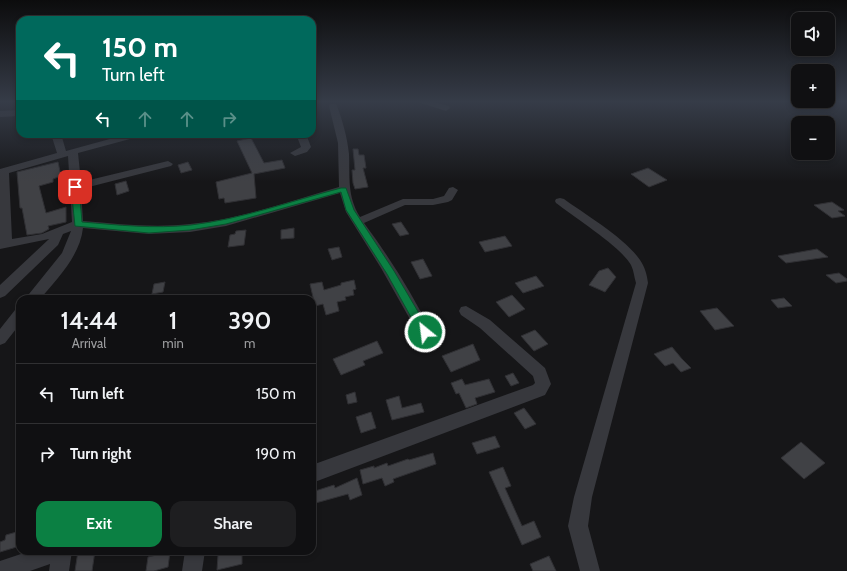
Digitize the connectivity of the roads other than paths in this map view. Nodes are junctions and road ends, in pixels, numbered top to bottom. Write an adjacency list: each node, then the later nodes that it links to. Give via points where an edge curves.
1 (340, 129): 10 (street)
2 (58, 138): 5 (street)
3 (123, 138): 5 (street)
4 (302, 138): 6 (street, via 306,147)
5 (67, 153): 8 (street); 9 (street)
6 (295, 153)
7 (168, 164): 9 (street)
8 (2, 172): 16 (street)
9 (75, 187): 14 (street)
10 (344, 189): 13 (street, via 350,210); 14 (street, via 226,222 190,228 149,230)
11 (453, 190): 13 (street, via 444,200 403,202)
12 (560, 201): 30 (street, via 630,255 636,263 642,282 583,497 578,526)
13 (358, 222): 21 (street)
14 (78, 224): 15 (street); 18 (street, via 75,238 67,253)
15 (58, 232): 16 (street, via 33,240); 17 (street, via 54,242)
16 (3, 245)
17 (0, 293)
18 (35, 295)
19 (466, 311): 23 (street, via 485,324 540,373 543,384 539,390)
20 (16, 319): 22 (street)
21 (425, 332)
22 (0, 339)
23 (316, 473)
24 (47, 555): 27 (street)
25 (61, 555): 28 (street)
26 (194, 555): 29 (street)
27 (1, 571)
28 (59, 571)
29 (192, 571)
30 (590, 571)

